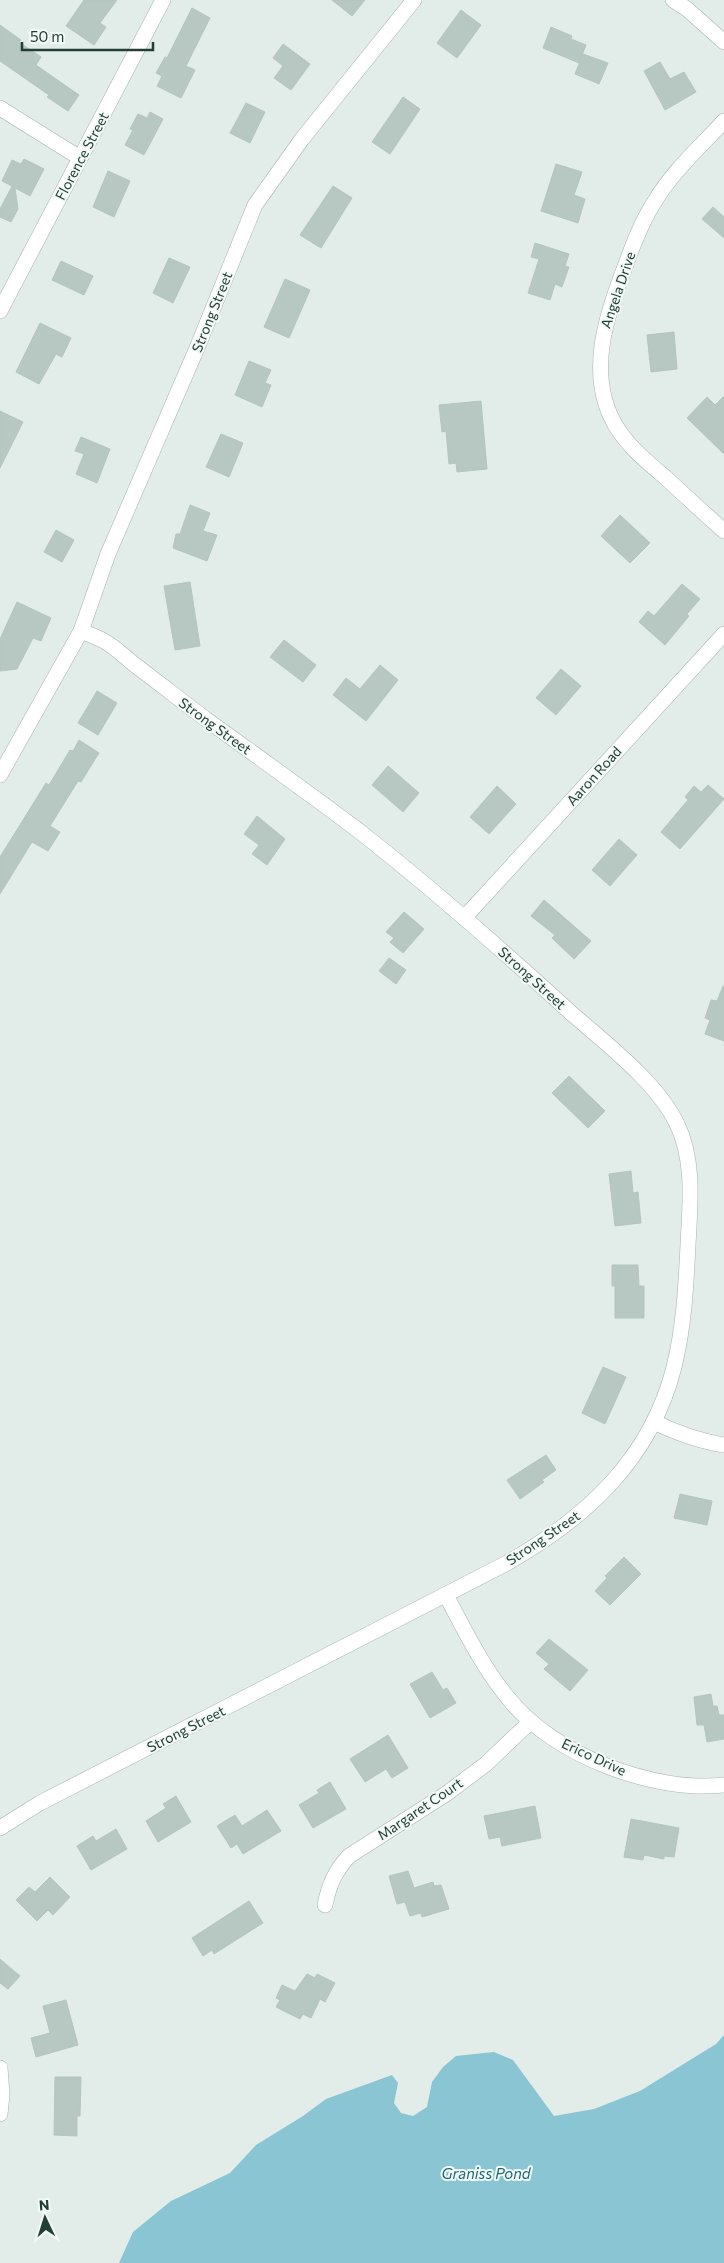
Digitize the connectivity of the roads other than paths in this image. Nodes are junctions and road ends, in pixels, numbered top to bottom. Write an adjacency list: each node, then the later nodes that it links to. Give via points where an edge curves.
1 (163, 0): 7 (street, Florence Street)
2 (414, 0): 10 (street, Strong Street, via 302,139 255,205 198,348 108,554)
3 (674, 0): 4 (street)
4 (724, 42)
5 (0, 108): 7 (street)
6 (724, 121): 9 (street, Angela Drive, via 674,174 640,228 612,298 600,360 607,406 629,445)
7 (80, 158): 8 (street, Florence Street)
8 (0, 311)
9 (724, 530)
10 (81, 631): 12 (street); 13 (street, Strong Street, via 105,642 360,832)
11 (724, 634): 13 (street, Aaron Road)
12 (0, 774)
13 (464, 918): 14 (street, Strong Street, via 643,1080 670,1112 684,1142 690,1194 684,1308 675,1365)
14 (654, 1422): 15 (street, via 685,1436); 16 (street, Strong Street, via 620,1472 574,1520 530,1550)
15 (724, 1445)
16 (446, 1596): 17 (street, Erico Drive, via 489,1673); 19 (street, Strong Street, via 40,1803)
17 (530, 1722): 18 (street, Erico Drive, via 572,1750 626,1773 681,1784); 20 (street, Margaret Court, via 486,1764 446,1794 349,1856 329,1885)
18 (724, 1785)
19 (0, 1828)
20 (326, 1905)
21 (0, 2068): 22 (street)
22 (0, 2114)

